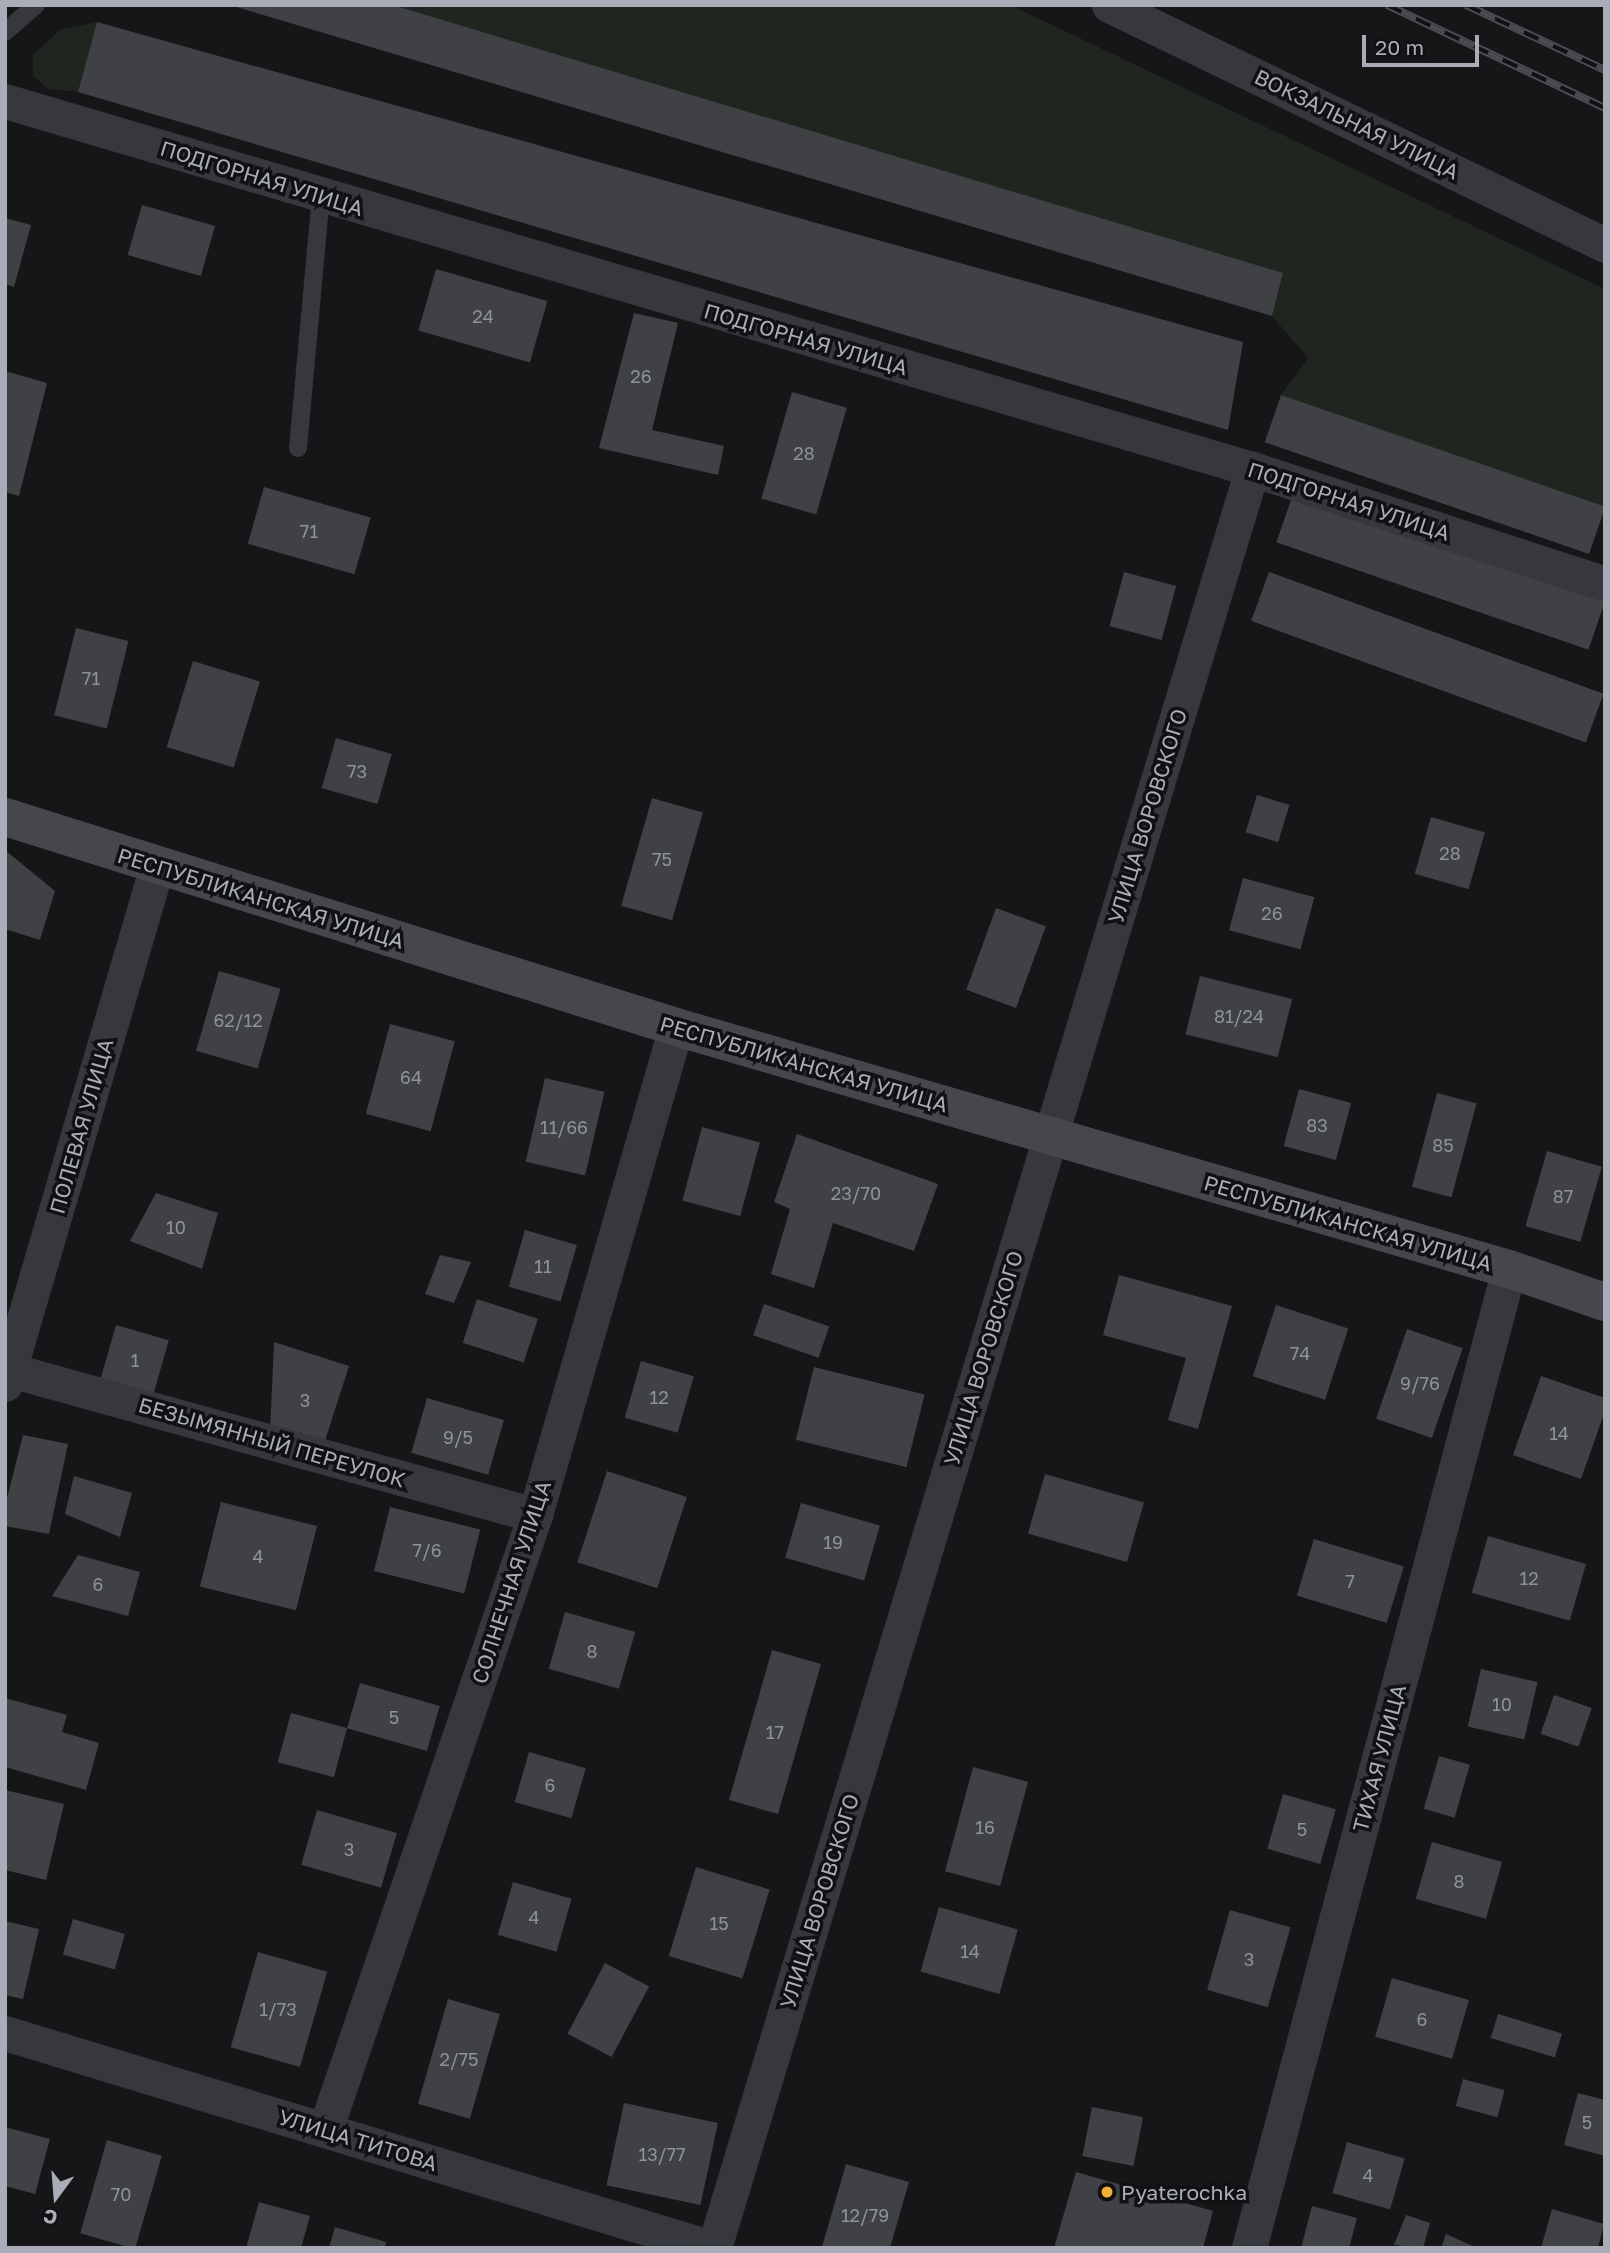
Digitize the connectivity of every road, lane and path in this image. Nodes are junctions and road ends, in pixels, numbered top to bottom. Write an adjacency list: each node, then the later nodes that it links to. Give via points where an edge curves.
1 (36, 5): 3 (lane)
2 (1109, 5): 6 (street, ВОКЗАЛЬНАЯ УЛИЦА)
3 (5, 32)
4 (5, 101): 5 (street, ПОДГОРНАЯ УЛИЦА)
5 (321, 197): 7 (lane); 8 (street, ПОДГОРНАЯ УЛИЦА)
6 (1605, 245)
7 (298, 448)
8 (1252, 469): 9 (street, ПОДГОРНАЯ УЛИЦА); 13 (street, УЛИЦА ВОРОВСКОГО)
9 (1605, 584)
10 (5, 817): 11 (street, РЕСПУБЛИКАНСКАЯ УЛИЦА)
11 (157, 866): 12 (street, РЕСПУБЛИКАНСКАЯ УЛИЦА); 16 (street, ПОЛЕВАЯ УЛИЦА)
12 (676, 1027): 13 (street, РЕСПУБЛИКАНСКАЯ УЛИЦА); 17 (street, СОЛНЕЧНАЯ УЛИЦА)
13 (1050, 1137): 14 (street, РЕСПУБЛИКАНСКАЯ УЛИЦА); 20 (street, УЛИЦА ВОРОВСКОГО)
14 (1509, 1269): 15 (street, РЕСПУБЛИКАНСКАЯ УЛИЦА); 21 (street, ТИХАЯ УЛИЦА)
15 (1605, 1302)
16 (8, 1377): 17 (street, БЕЗЫМЯННЫЙ ПЕРЕУЛОК)
17 (534, 1515): 19 (street, СОЛНЕЧНАЯ УЛИЦА)
18 (5, 2033): 19 (street, УЛИЦА ТИТОВА)
19 (325, 2130): 20 (street, УЛИЦА ТИТОВА)
20 (713, 2248)
21 (1249, 2248)

